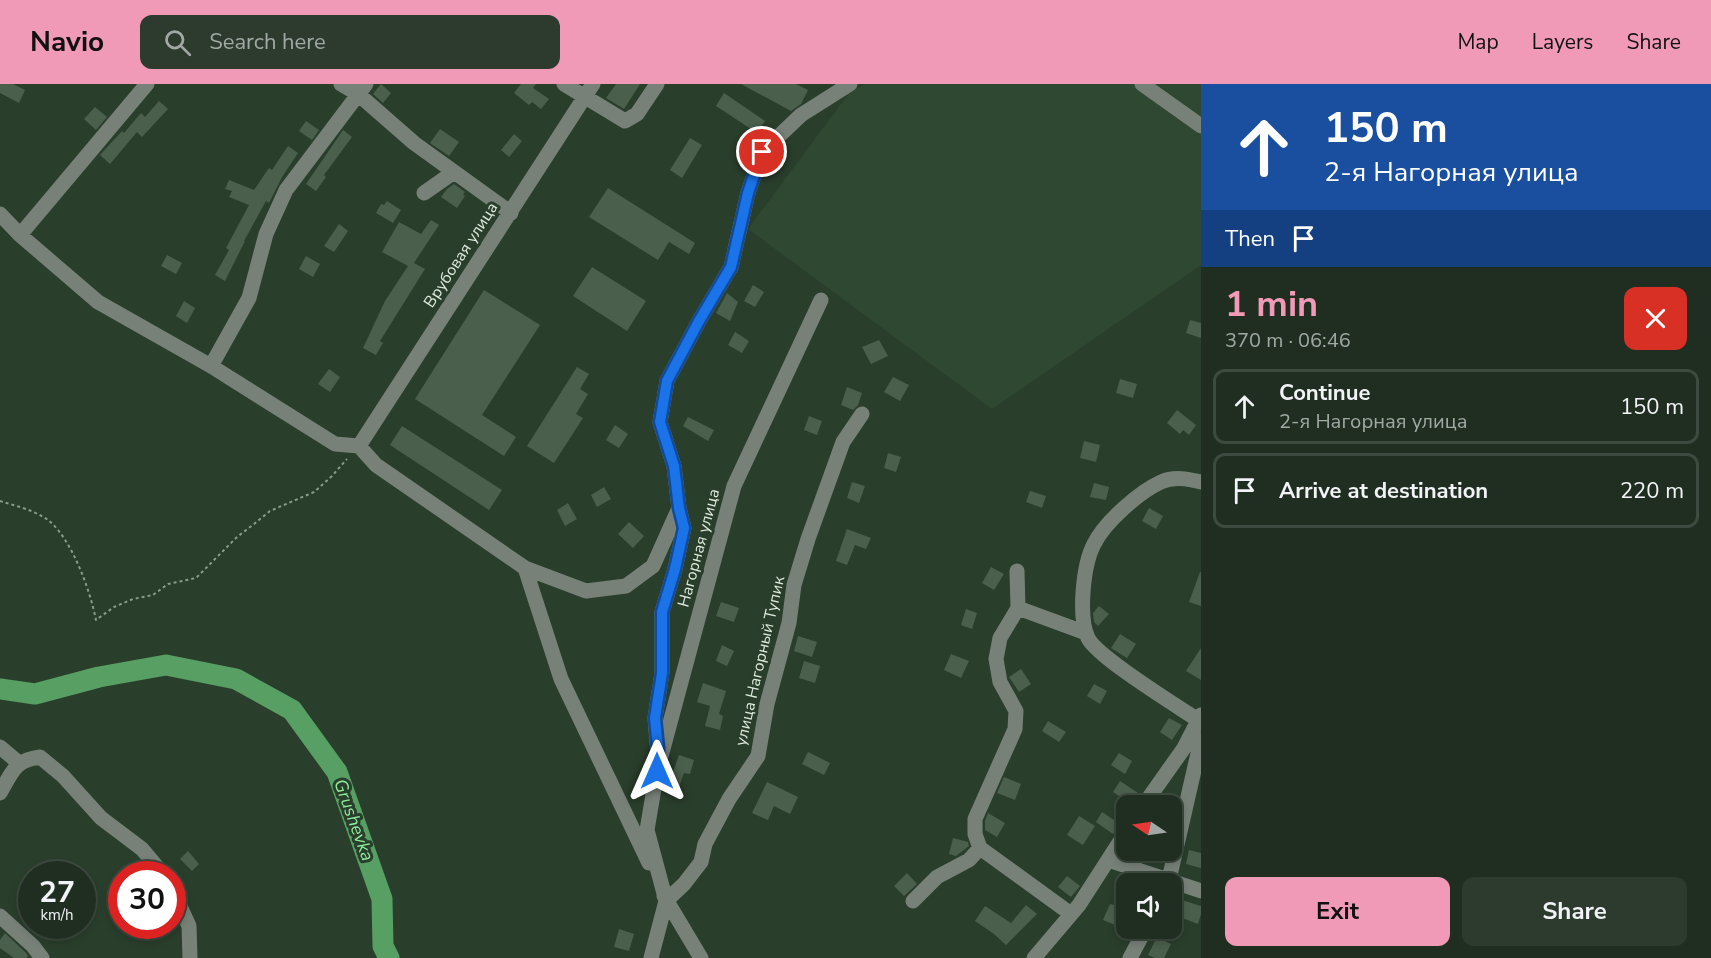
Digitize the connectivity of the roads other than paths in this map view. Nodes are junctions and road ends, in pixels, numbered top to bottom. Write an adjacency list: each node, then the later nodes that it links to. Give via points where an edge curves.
1 (147, 84): 15 (street)
2 (341, 84): 8 (street)
3 (564, 84): 9 (street)
4 (593, 84): 9 (street, Врубовая улица)
5 (657, 84): 9 (street, via 637,114 625,121)
6 (850, 84): 21 (street, via 801,115 762,152 731,267 667,381 660,422 674,466)
7 (1142, 84): 10 (street)
8 (362, 89): 11 (street, via 414,144); 17 (street, via 286,190 266,234 249,298)
9 (585, 98): 13 (street, Врубовая улица)
10 (1201, 126)
11 (453, 172): 12 (street); 13 (street)
12 (424, 194)
13 (511, 213): 19 (street, Врубовая улица)
14 (0, 214): 15 (street)
15 (20, 235): 17 (street, via 98,302)
16 (821, 300): 30 (street, Нагорная улица, via 734,486)
17 (211, 366): 19 (street, via 334,444)
18 (862, 414): 41 (street, улица Нагорный Тупик, via 843,442 794,585 758,756 729,799 705,844 701,862)
19 (359, 446): 22 (street, via 376,465)
20 (1201, 483): 25 (street, via 1184,477 1162,481 1135,499 1105,528 1093,545 1084,576 1082,618)
21 (679, 508): 22 (street, via 653,566 626,586 586,591); 30 (street, via 684,528 662,612 662,673 655,718)
22 (525, 568): 41 (street, via 561,679)
23 (1017, 571): 24 (street)
24 (1018, 608): 25 (street); 33 (street, via 1000,638 996,659 1000,682 1016,711 1015,729 975,819)
25 (1086, 633): 26 (street, via 1088,640 1116,665)
26 (1200, 717): 32 (street, via 1184,748)
27 (1201, 740): 38 (street)
28 (0, 747): 29 (street)
29 (19, 763): 31 (street); 36 (street, via 40,757 101,818)
30 (657, 771): 41 (street, Нагорная улица, via 647,830)
31 (0, 792)
32 (1151, 795)
33 (980, 848): 42 (street, via 969,860 937,877); 43 (street)
34 (1116, 848): 35 (street)
35 (1108, 860): 37 (street); 43 (street)
36 (152, 861)
37 (1144, 873)
38 (1171, 873)
39 (1182, 886): 40 (street)
40 (1201, 891)
41 (666, 901): 49 (street, Нагорная улица); 50 (street)
42 (913, 901)
43 (1071, 914): 51 (street)
44 (0, 916): 47 (street)
45 (186, 919): 48 (street)
46 (1140, 939): 52 (street)
47 (42, 958)
48 (190, 958)
49 (651, 958)
50 (701, 958)
51 (1034, 958)
52 (1130, 958)

